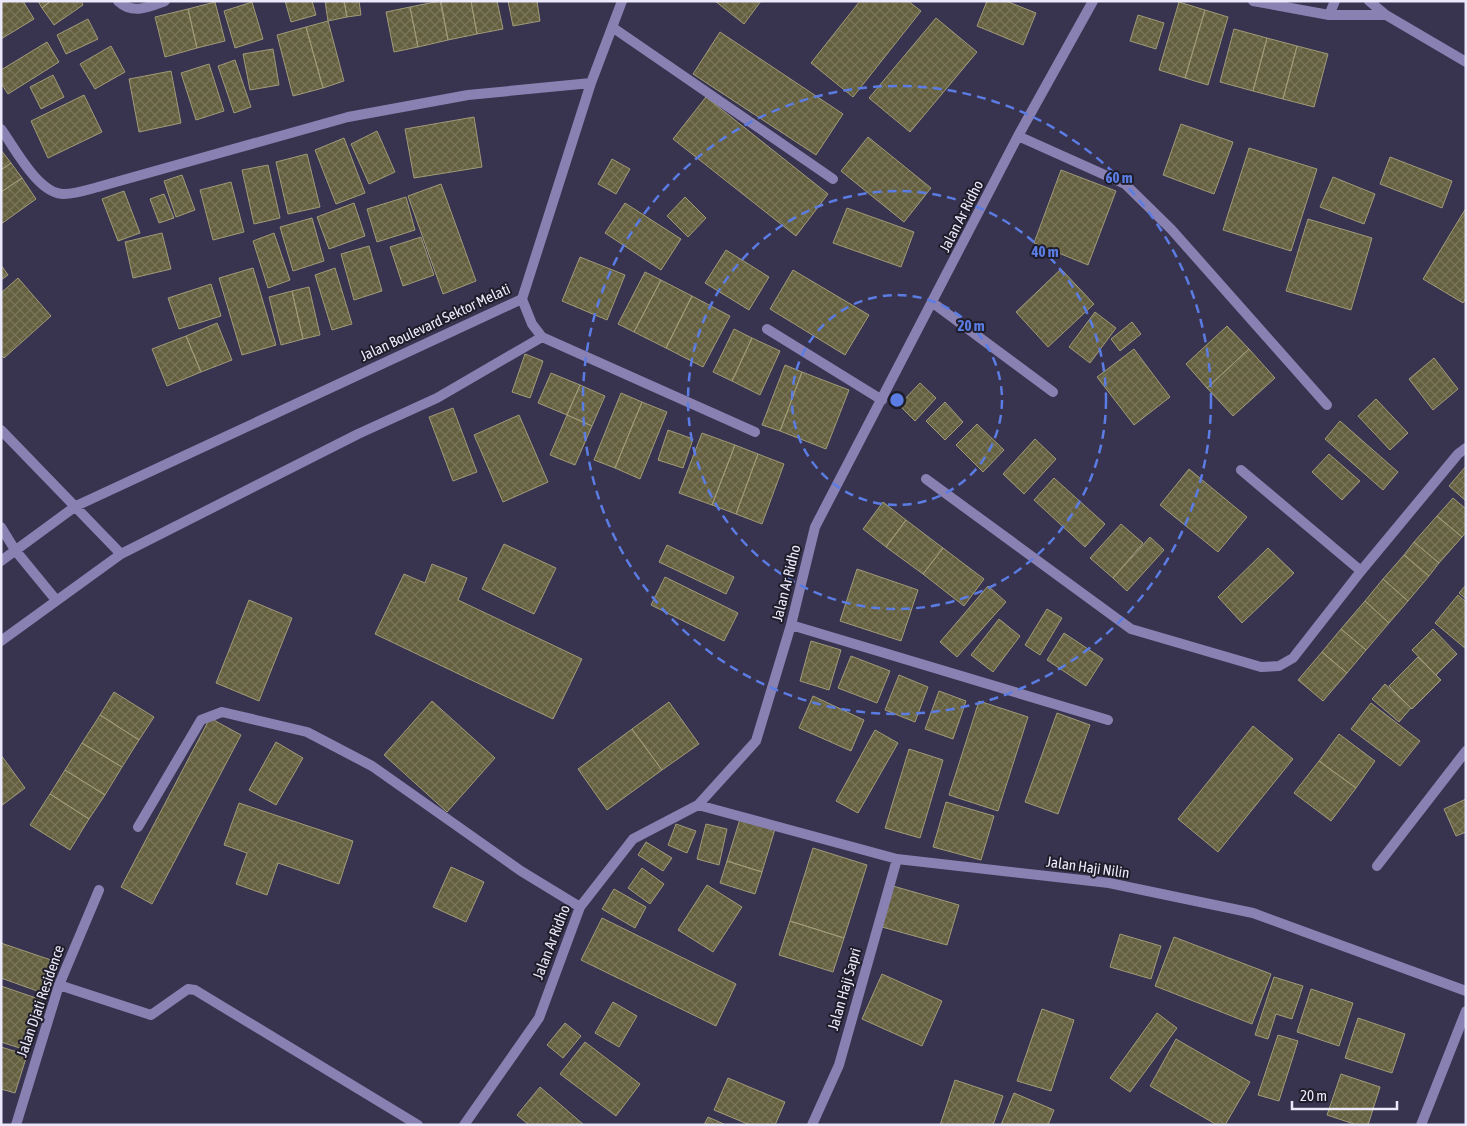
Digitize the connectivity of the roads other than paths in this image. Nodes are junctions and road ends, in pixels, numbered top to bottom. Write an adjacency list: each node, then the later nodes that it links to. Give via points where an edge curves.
1 (118, 1): 2 (street, via 132,9 143,9)
2 (165, 1)
3 (622, 1): 10 (street, Jalan Boulevard Sektor Melati)
4 (1093, 1): 14 (street, Jalan Ar Ridho)
5 (1252, 1): 8 (street)
6 (1335, 1): 8 (street)
7 (1369, 1): 9 (street)
8 (1329, 15): 9 (street)
9 (1386, 15): 11 (street)
10 (612, 27): 12 (street, Jalan Boulevard Sektor Melati); 15 (street)
11 (1466, 62)
12 (591, 84): 13 (street, via 468,95 348,117 63,194 40,184); 16 (street, Jalan Boulevard Sektor Melati)
13 (1, 129)
14 (1018, 136): 17 (street, Jalan Ar Ridho); 22 (street, via 1125,184 1171,229)
15 (833, 179)
16 (522, 298): 19 (street, via 532,324); 28 (street, Jalan Boulevard Sektor Melati)
17 (933, 303): 20 (street); 21 (street, Jalan Ar Ridho)
18 (767, 329): 21 (street)
19 (542, 337): 24 (street); 31 (street, via 437,398 358,434)
20 (1053, 392)
21 (882, 400): 35 (street, Jalan Ar Ridho, via 815,527)
22 (1327, 405)
23 (1, 430): 28 (street)
24 (755, 432)
25 (1466, 448): 33 (street)
26 (1241, 470): 33 (street)
27 (926, 479): 33 (street, via 1131,630 1261,667 1279,666 1293,658)
28 (76, 506): 30 (street, Jalan Boulevard Sektor Melati); 31 (street)
29 (1, 527): 30 (street)
30 (15, 550): 32 (street, Jalan Boulevard Sektor Melati); 34 (street)
31 (121, 554): 34 (street)
32 (1, 561)
33 (1361, 571)
34 (56, 600): 36 (street)
35 (791, 625): 37 (street); 39 (street, Jalan Ar Ridho, via 756,741)
36 (1, 641)
37 (1108, 720)
38 (1466, 751): 42 (street)
39 (698, 805): 41 (street, Jalan Haji Nilin); 44 (street, Jalan Ar Ridho, via 633,839)
40 (138, 827): 44 (street, via 201,720 222,712 307,732 372,766 521,871)
41 (897, 859): 46 (street, Jalan Haji Nilin, via 1109,883 1254,913); 51 (street, Jalan Haji Sapri, via 839,1065)
42 (1377, 866)
43 (99, 890): 45 (street, Jalan Djati Residence)
44 (580, 907): 50 (street, Jalan Ar Ridho, via 539,1018)
45 (59, 985): 48 (street, Jalan Djati Residence); 49 (street, via 151,1015 188,989 195,990)
46 (1466, 991)
47 (1466, 1011): 52 (street)
48 (16, 1125)
49 (418, 1125)
50 (464, 1125)
51 (812, 1125)
52 (1421, 1125)

